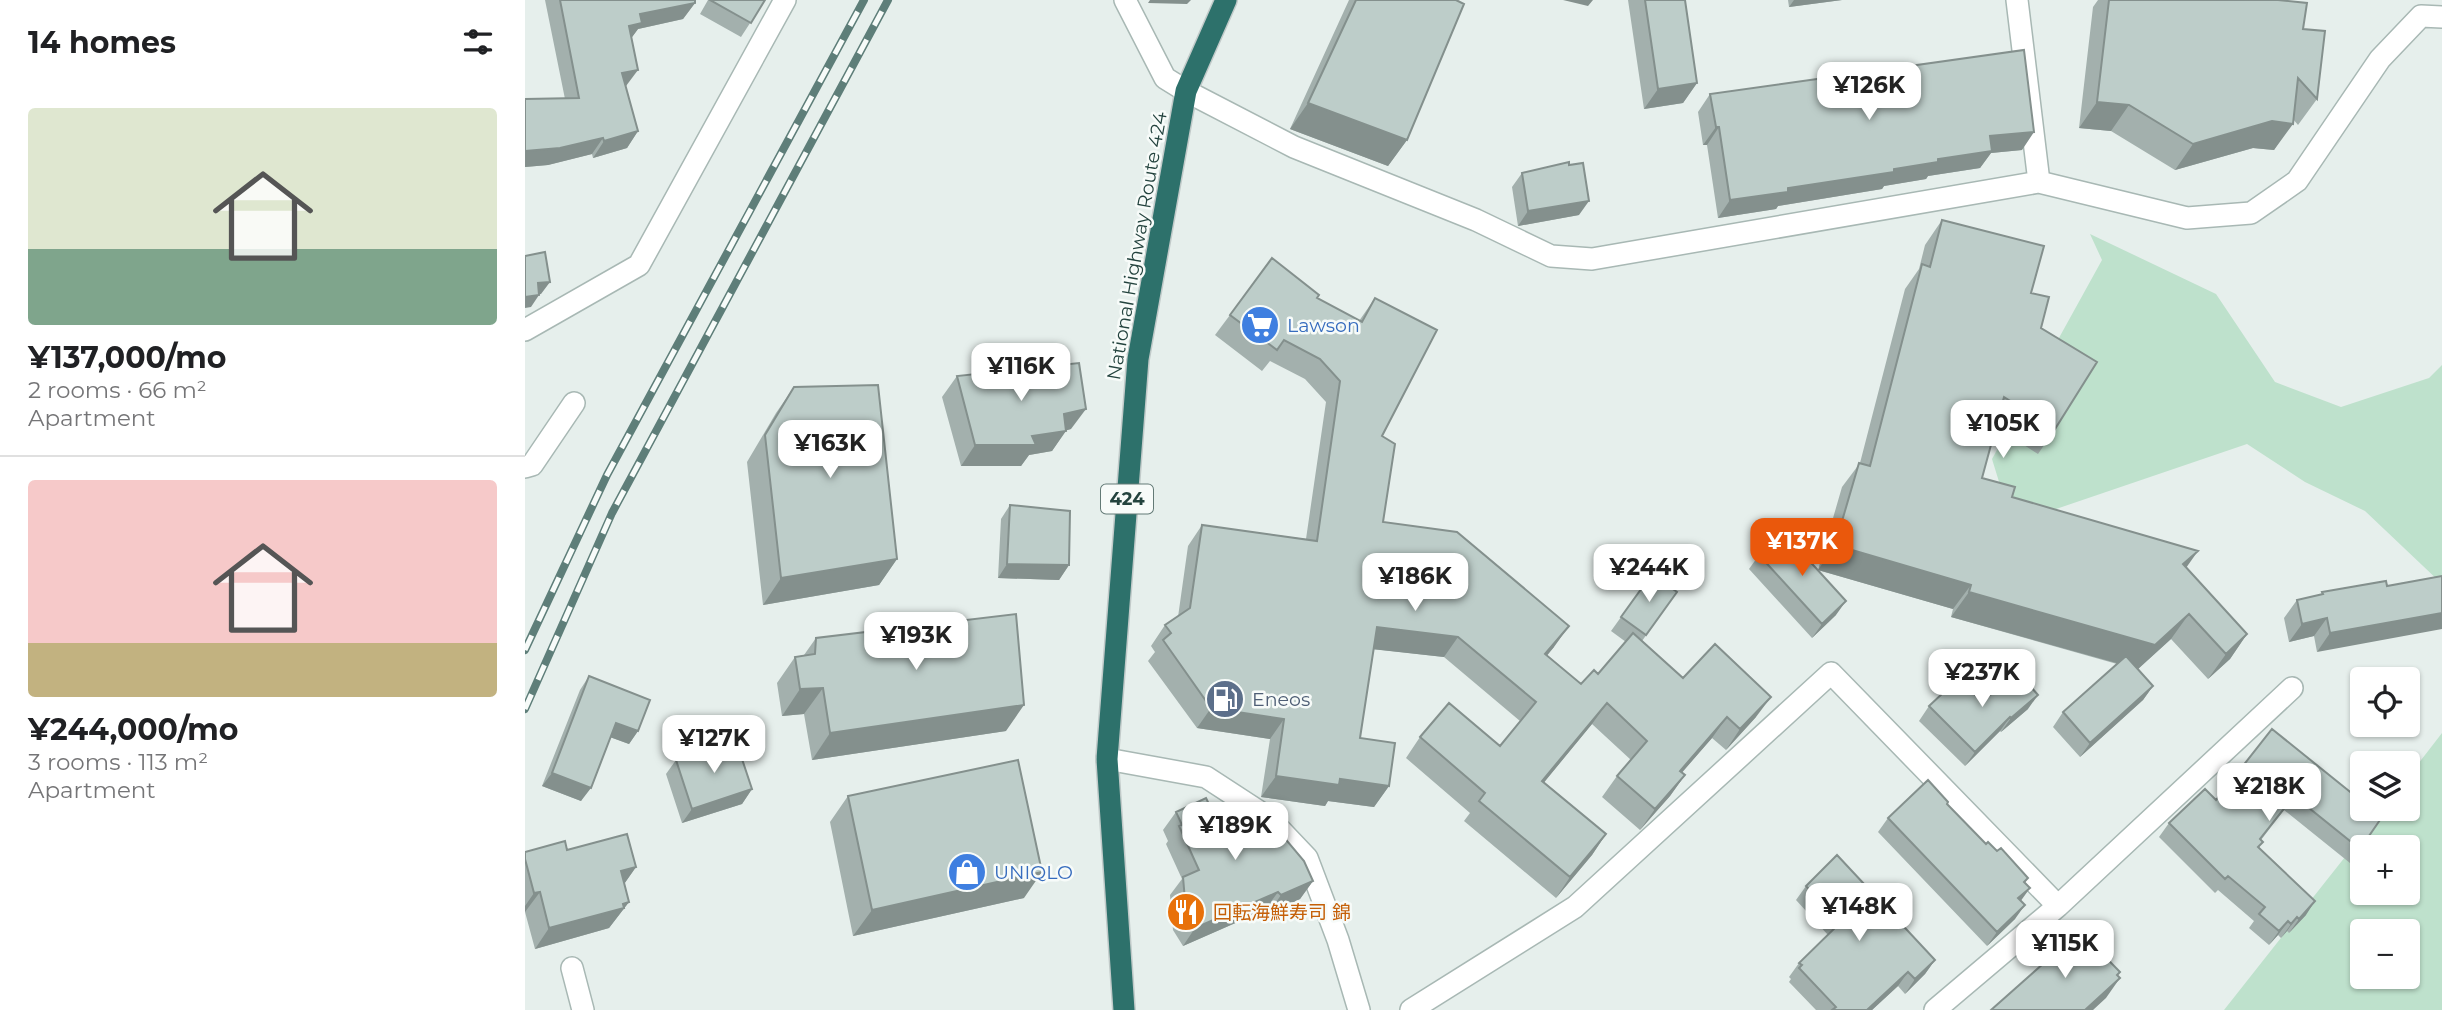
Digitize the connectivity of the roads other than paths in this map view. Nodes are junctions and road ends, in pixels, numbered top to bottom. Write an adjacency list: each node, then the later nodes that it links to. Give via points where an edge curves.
1 (785, 0): 8 (street, via 639,265)
2 (1125, 0): 6 (street, via 1165,78)
3 (1226, 0): 6 (highway, National Highway Route 424 / 424)
4 (2017, 0): 7 (street)
5 (2442, 17): 7 (street, via 2421,16 2380,59 2297,181 2251,213 2187,218)
6 (1186, 91): 7 (street, via 1294,147 1476,220 1551,256 1592,259); 12 (highway, National Highway Route 424 / 424, via 1138,359)
7 (2039, 182)
8 (525, 330)
9 (574, 403): 10 (street, via 532,465)
10 (525, 467)
11 (2292, 688): 13 (street)
12 (1107, 759): 16 (highway, National Highway Route 424 / 424); 17 (street, via 1206,777 1269,818 1307,858)
13 (2058, 906): 18 (street, via 1831,673 1575,907); 19 (street)
14 (572, 968): 15 (street)
15 (583, 1010)
16 (1124, 1010)
17 (1359, 1010)
18 (1411, 1010)
19 (1935, 1010)

